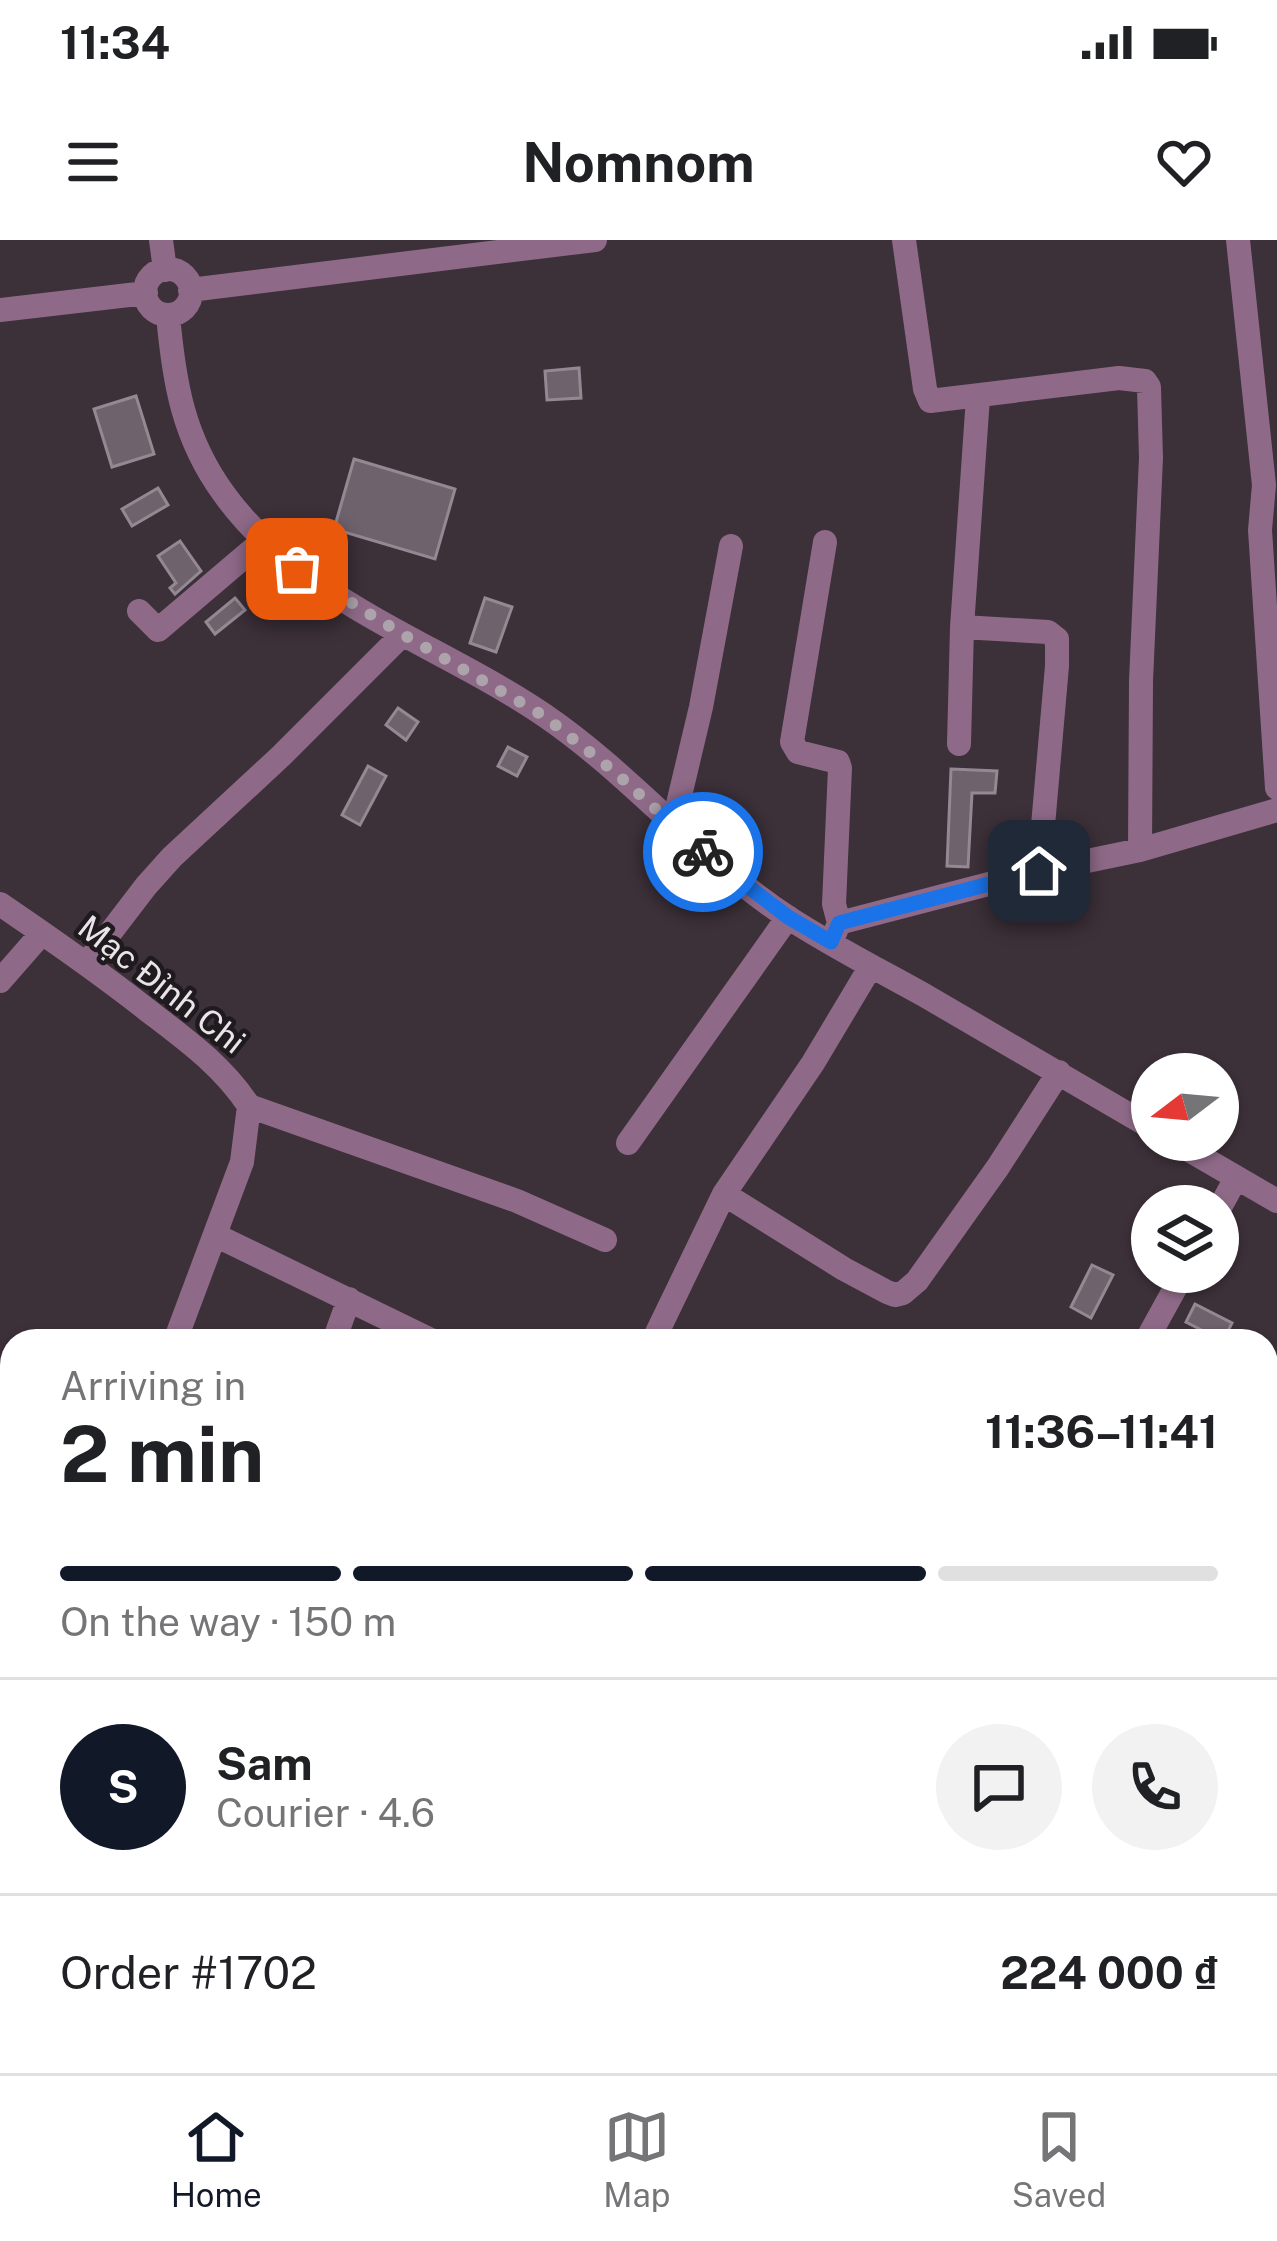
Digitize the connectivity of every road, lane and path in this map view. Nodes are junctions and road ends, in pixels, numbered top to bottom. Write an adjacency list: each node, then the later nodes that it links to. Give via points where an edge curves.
1 (161, 240): 6 (street)
2 (595, 240): 5 (street)
3 (904, 240): 11 (street, via 928,398)
4 (1238, 240): 12 (street)
5 (582, 241): 7 (street)
6 (165, 270): 7 (street, via 182,274); 8 (street, via 149,279)
7 (190, 290): 10 (street, via 185,307)
8 (146, 293): 9 (street); 10 (street, via 151,307)
9 (0, 310)
10 (168, 314): 13 (street, via 173,372 192,437 225,496)
11 (978, 397): 17 (street); 23 (street, via 1119,378 1149,387)
12 (1270, 503): 20 (street, via 1261,530)
13 (265, 539): 16 (street, via 158,630); 18 (street, via 297,569)
14 (825, 542): 28 (street, via 792,742 840,768)
15 (731, 546): 22 (street)
16 (139, 611)
17 (962, 627): 19 (street); 24 (street, via 1057,639)
18 (402, 634): 22 (street, via 544,716); 29 (street, via 172,857)
19 (959, 744)
20 (1277, 788)
21 (1277, 810): 23 (street)
22 (673, 825): 26 (street)
23 (1140, 850): 24 (street)
24 (1039, 871): 28 (street)
25 (0, 904): 27 (street, Mạc Đỉnh Chi)
26 (788, 917): 28 (street); 35 (street)
27 (42, 933): 29 (street, Mạc Đỉnh Chi); 31 (street)
28 (835, 933): 30 (street)
29 (87, 963): 33 (street, Mạc Đỉnh Chi, via 209,1057)
30 (871, 966): 32 (street); 39 (street)
31 (0, 981)
32 (1058, 1072): 34 (street); 39 (street, via 903,1293 844,1269)
33 (249, 1106): 41 (street, Mạc Đỉnh Chi, via 242,1162); 42 (street)
34 (1131, 1115)
35 (628, 1143)
36 (1207, 1161): 37 (street)
37 (1236, 1178): 38 (street); 40 (street)
38 (1232, 1185)
39 (724, 1193): 48 (street)
40 (1277, 1201)
41 (215, 1234): 44 (street); 45 (street, Mạc Đỉnh Chi)
42 (605, 1240)
43 (1173, 1293): 49 (street)
44 (349, 1299): 46 (street); 47 (street)
45 (180, 1329)
46 (338, 1329)
47 (409, 1329)
48 (659, 1329)
49 (1153, 1329)

